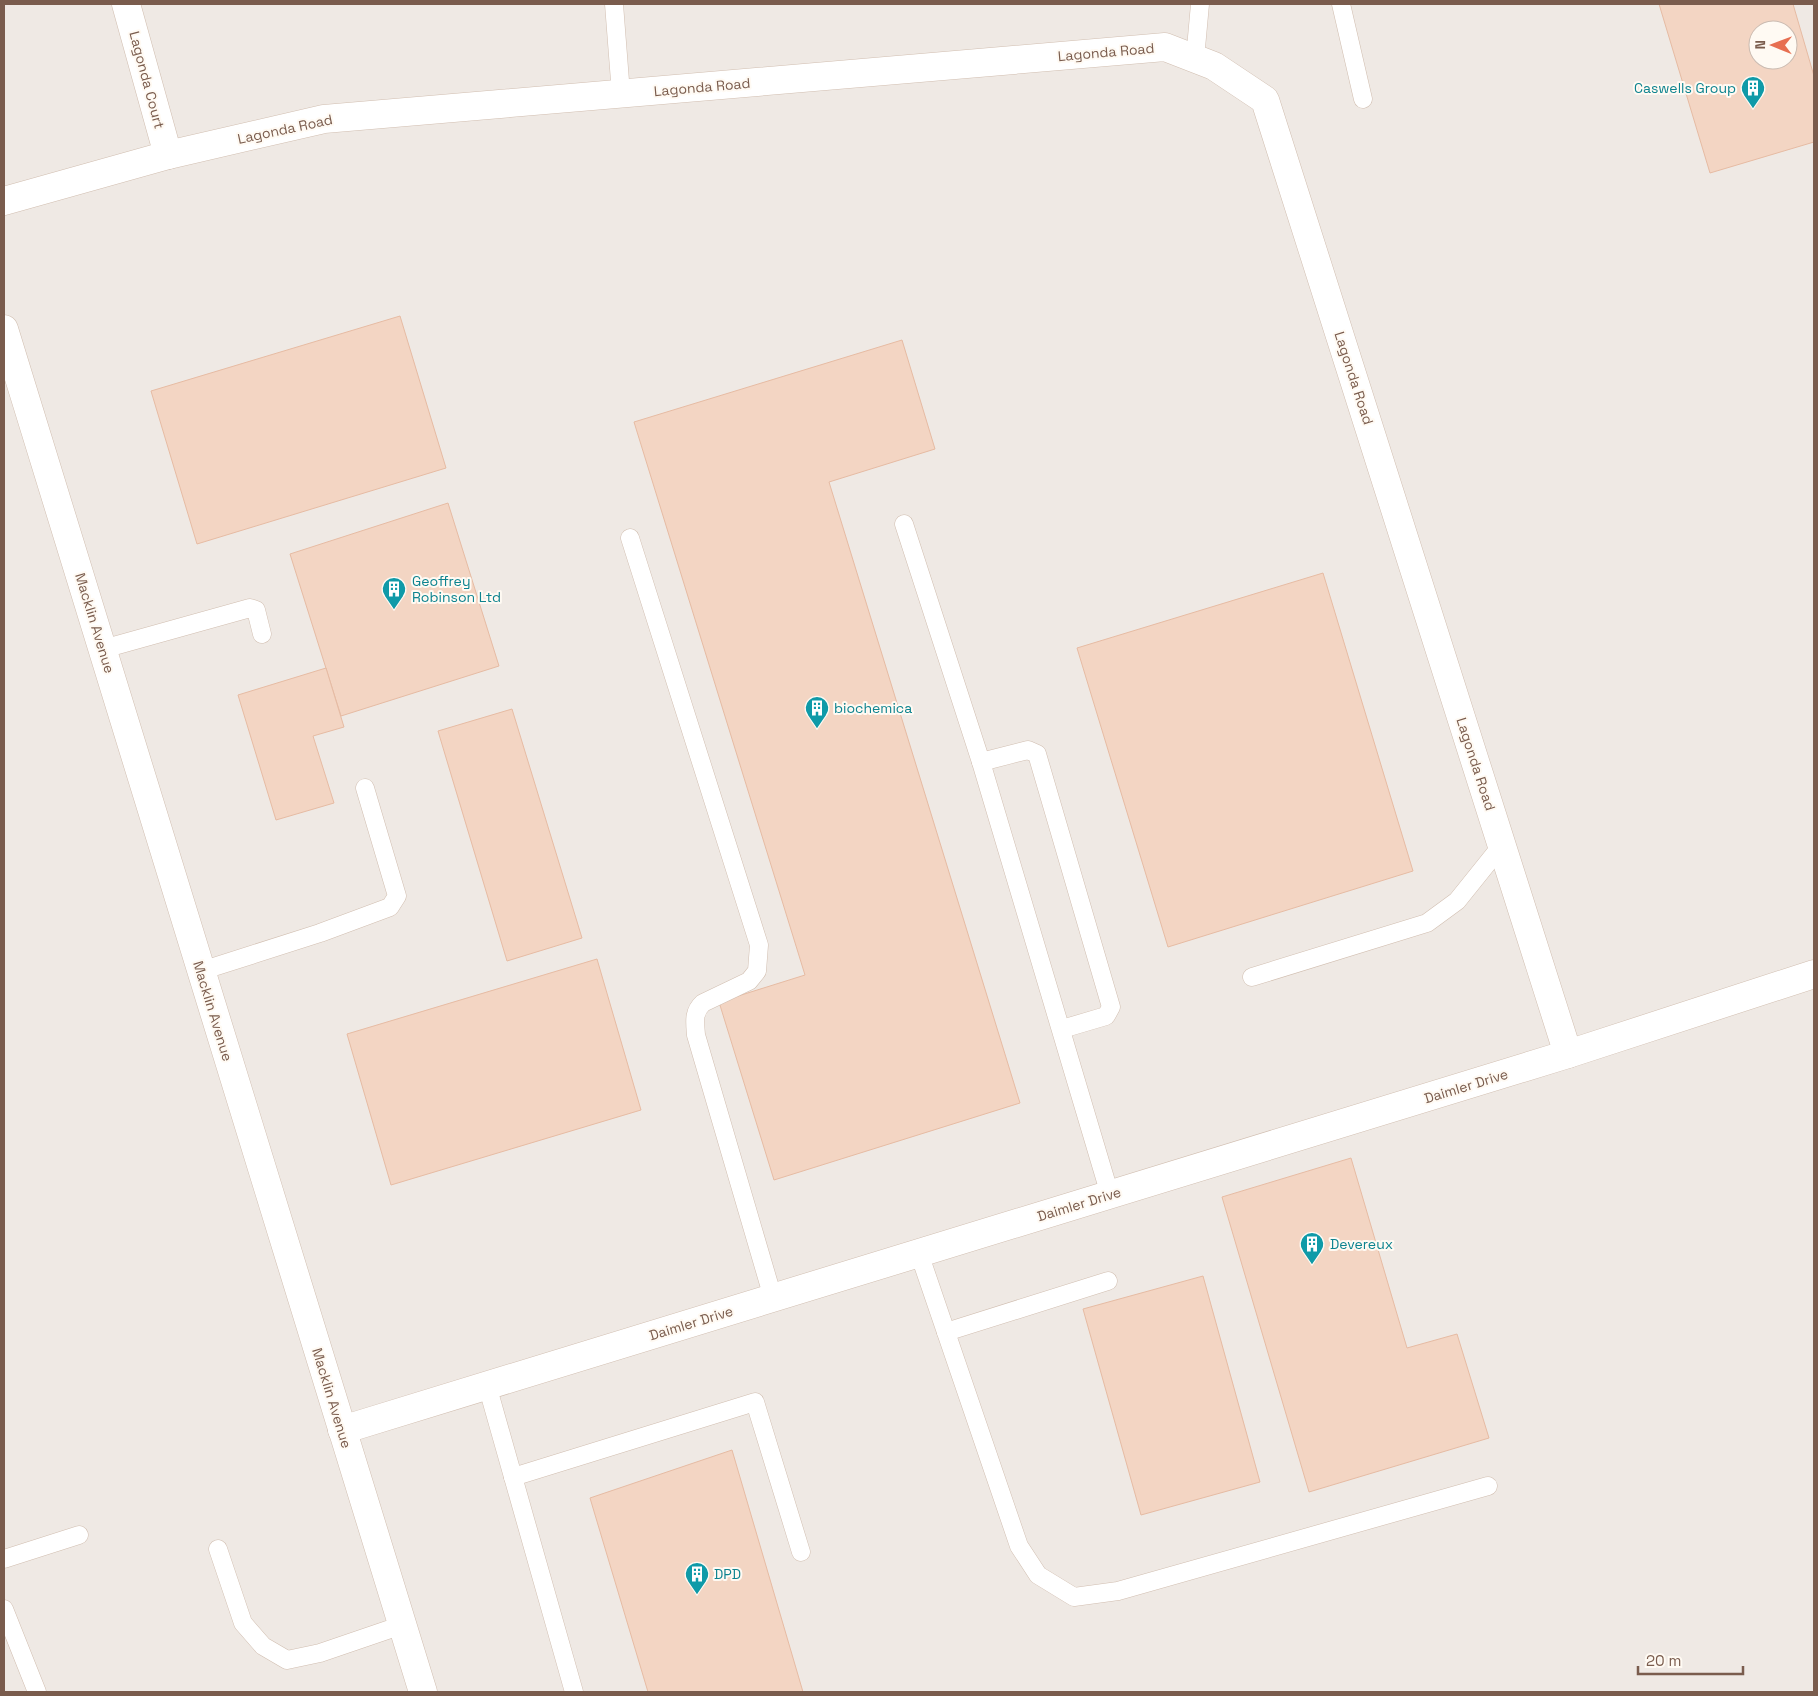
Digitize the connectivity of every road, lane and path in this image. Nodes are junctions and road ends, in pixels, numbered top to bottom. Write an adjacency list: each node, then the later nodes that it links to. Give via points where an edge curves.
1 (126, 4): 8 (street, Lagonda Court)
2 (614, 4): 6 (lane)
3 (1200, 4): 5 (lane)
4 (1342, 4): 7 (lane)
5 (1195, 59): 6 (street, Lagonda Road, via 1165,47); 17 (street, Lagonda Road, via 1214,66 1265,100)
6 (621, 94): 8 (street, Lagonda Road, via 324,119)
7 (1363, 99)
8 (168, 155): 9 (street, Lagonda Road)
9 (4, 201)
10 (4, 329): 14 (street, Macklin Avenue)
11 (904, 524): 15 (lane)
12 (630, 538): 26 (lane, via 758,945 757,971 749,981 703,1003 697,1008 694,1018 696,1035)
13 (262, 634): 14 (lane, via 256,610 250,608)
14 (102, 649): 18 (street, Macklin Avenue)
15 (981, 762): 21 (lane); 21 (lane, via 1028,750 1037,754 1110,1007 1106,1016)
16 (365, 788): 18 (lane, via 397,896 390,908)
17 (1502, 845): 20 (lane, via 1457,901 1427,922); 22 (street, Lagonda Road)
18 (201, 971): 29 (street, Macklin Avenue)
19 (1814, 974): 22 (street, Daimler Drive)
20 (1252, 977)
21 (1062, 1029): 23 (lane)
22 (1568, 1054): 23 (street, Daimler Drive)
23 (1110, 1195): 24 (street, Daimler Drive)
24 (919, 1253): 26 (street, Daimler Drive); 27 (lane)
25 (1108, 1281): 27 (lane)
26 (773, 1298): 28 (street, Daimler Drive)
27 (946, 1332): 31 (lane, via 1019,1546 1038,1574 1074,1597 1118,1591)
28 (487, 1385): 29 (street, Daimler Drive); 30 (lane)
29 (342, 1430): 37 (street, Macklin Avenue)
30 (513, 1477): 34 (lane, via 755,1402); 40 (lane)
31 (1488, 1486)
32 (79, 1536): 35 (lane)
33 (218, 1549): 37 (lane, via 242,1623 262,1646 287,1660 320,1654)
34 (801, 1552)
35 (4, 1559)
36 (4, 1609): 38 (lane)
37 (402, 1625): 39 (street, Macklin Avenue)
38 (37, 1692)
39 (423, 1692)
40 (574, 1692)

